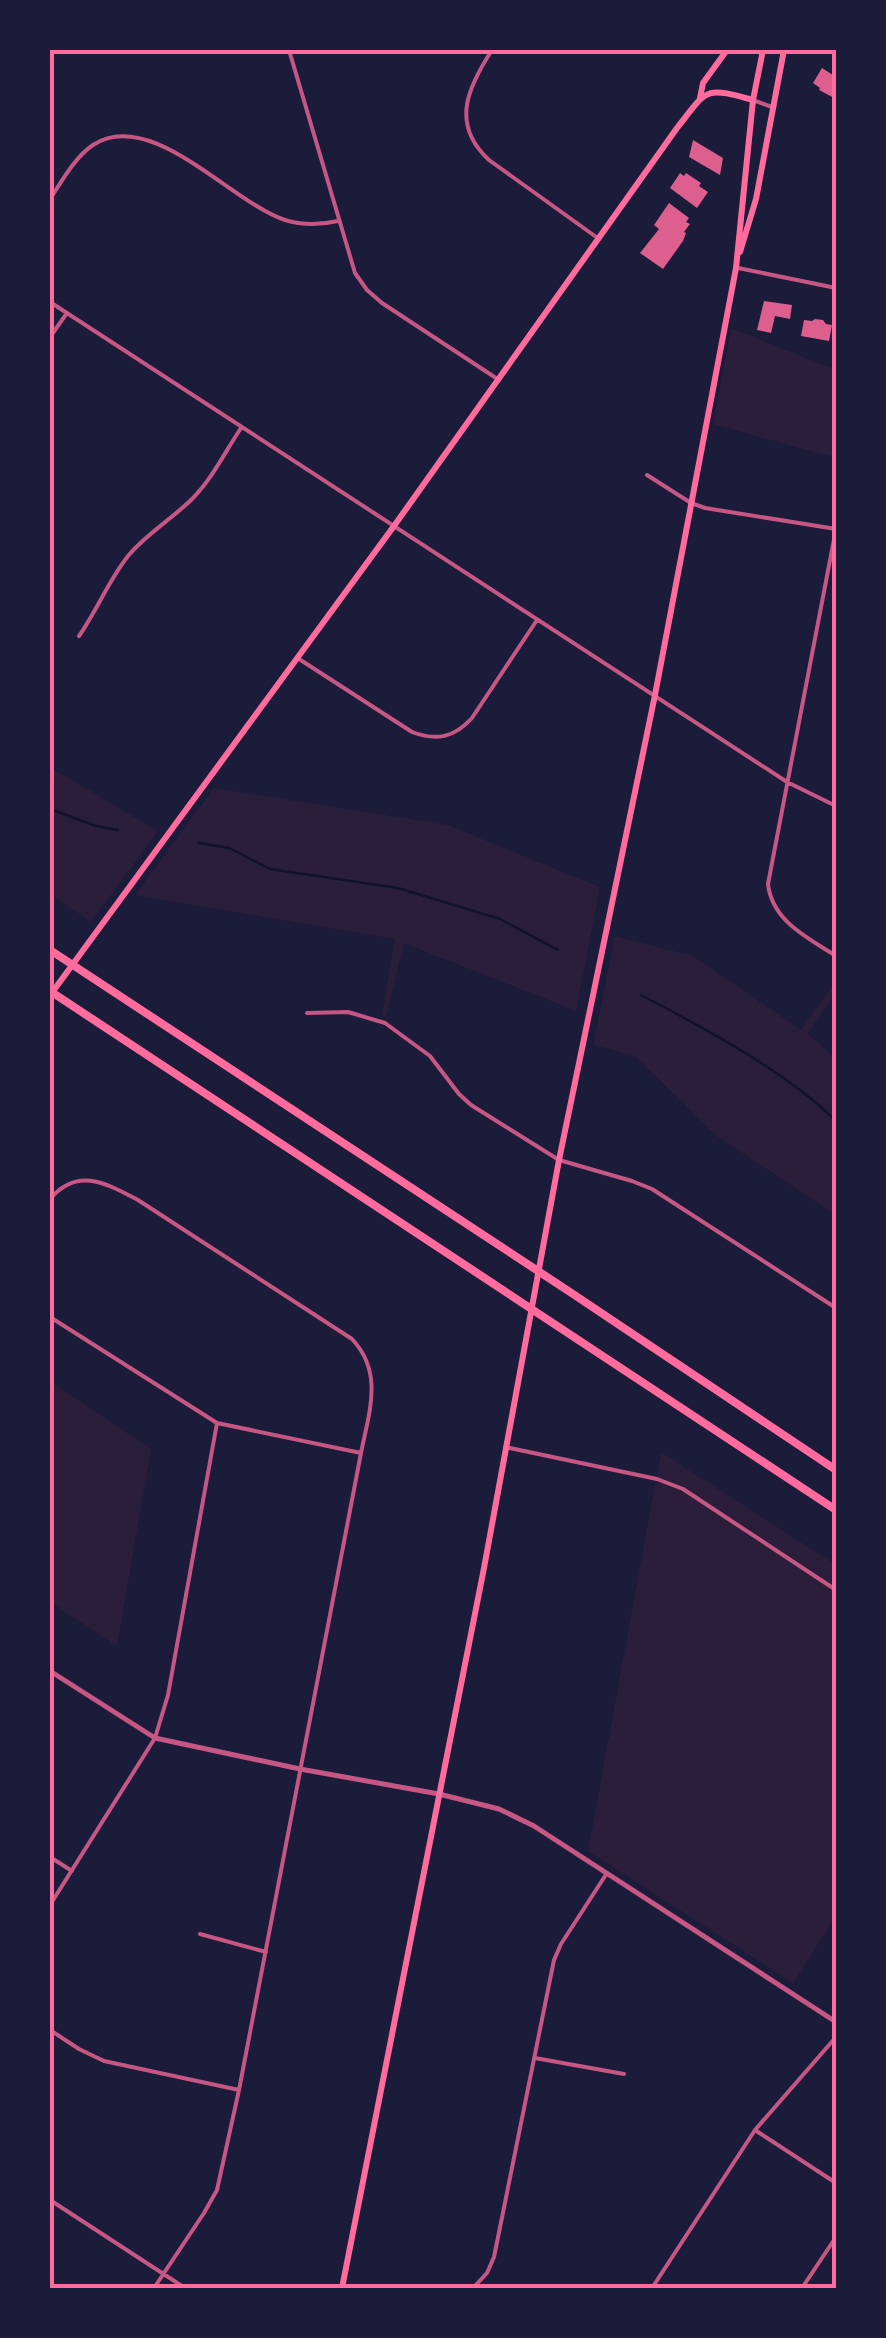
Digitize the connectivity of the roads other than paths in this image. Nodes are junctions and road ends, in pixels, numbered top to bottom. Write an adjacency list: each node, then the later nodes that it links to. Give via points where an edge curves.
1 (289, 50): 10 (street)
2 (492, 50): 11 (street, via 468,95 474,143)
3 (727, 50): 6 (main road)
4 (763, 50): 7 (main road)
5 (784, 50): 8 (main road)
6 (700, 98): 7 (main road, via 718,91); 11 (main road)
7 (753, 100): 8 (street); 12 (main road)
8 (772, 107): 12 (main road)
9 (50, 199): 10 (street, via 94,144 134,137 158,144 284,220 314,226)
10 (338, 221): 17 (street, via 366,290)
11 (599, 240): 17 (main road)
12 (736, 268): 13 (street); 20 (main road)
13 (836, 288)
14 (50, 302): 15 (street)
15 (67, 313): 16 (street); 18 (street)
16 (50, 338)
17 (499, 380): 21 (main road)
18 (242, 426): 21 (street); 24 (street, via 192,499 131,552)
19 (647, 475): 20 (street)
20 (692, 502): 22 (street); 26 (main road)
21 (394, 526): 23 (street); 25 (main road)
22 (836, 529): 27 (street)
23 (537, 620): 25 (street, via 472,718 440,738 412,732); 26 (street)
24 (79, 636)
25 (297, 658): 31 (main road)
26 (654, 695): 27 (street); 33 (main road)
27 (788, 782): 28 (street); 30 (street, via 768,884 771,899 793,928)
28 (836, 806)
29 (50, 950): 40 (highway)
30 (836, 956)
31 (50, 993): 41 (highway)
32 (307, 1013): 33 (street, via 348,1012 385,1024 430,1056 472,1105)
33 (559, 1160): 35 (street, via 652,1189); 38 (main road)
34 (50, 1200): 39 (street, via 86,1179 104,1182 359,1346 372,1373)
35 (836, 1308)
36 (50, 1318): 37 (street)
37 (217, 1424): 39 (street); 44 (street)
38 (505, 1447): 42 (street, via 683,1488); 46 (main road)
39 (361, 1453): 45 (street)
40 (836, 1470)
41 (836, 1510)
42 (836, 1590)
43 (50, 1671): 44 (street)
44 (155, 1738): 45 (street); 48 (street)
45 (300, 1769): 46 (street); 52 (street)
46 (439, 1794): 49 (street, via 506,1812); 66 (main road)
47 (50, 1857): 48 (street)
48 (72, 1872): 50 (street)
49 (607, 1873): 53 (street); 56 (street, via 554,1960)
50 (50, 1905)
51 (200, 1934): 52 (street)
52 (266, 1952): 58 (street)
53 (836, 2022)
54 (50, 2030): 58 (street, via 104,2061)
55 (836, 2037): 59 (street)
56 (535, 2058): 57 (street); 67 (street, via 494,2257)
57 (624, 2074)
58 (239, 2090): 63 (street, via 217,2190)
59 (756, 2130): 60 (street); 68 (street)
60 (836, 2183)
61 (50, 2200): 63 (street)
62 (836, 2237): 69 (street)
63 (164, 2274): 64 (street); 65 (street)
64 (154, 2288)
65 (186, 2288)
66 (344, 2288)
67 (473, 2288)
68 (652, 2288)
69 (802, 2288)

